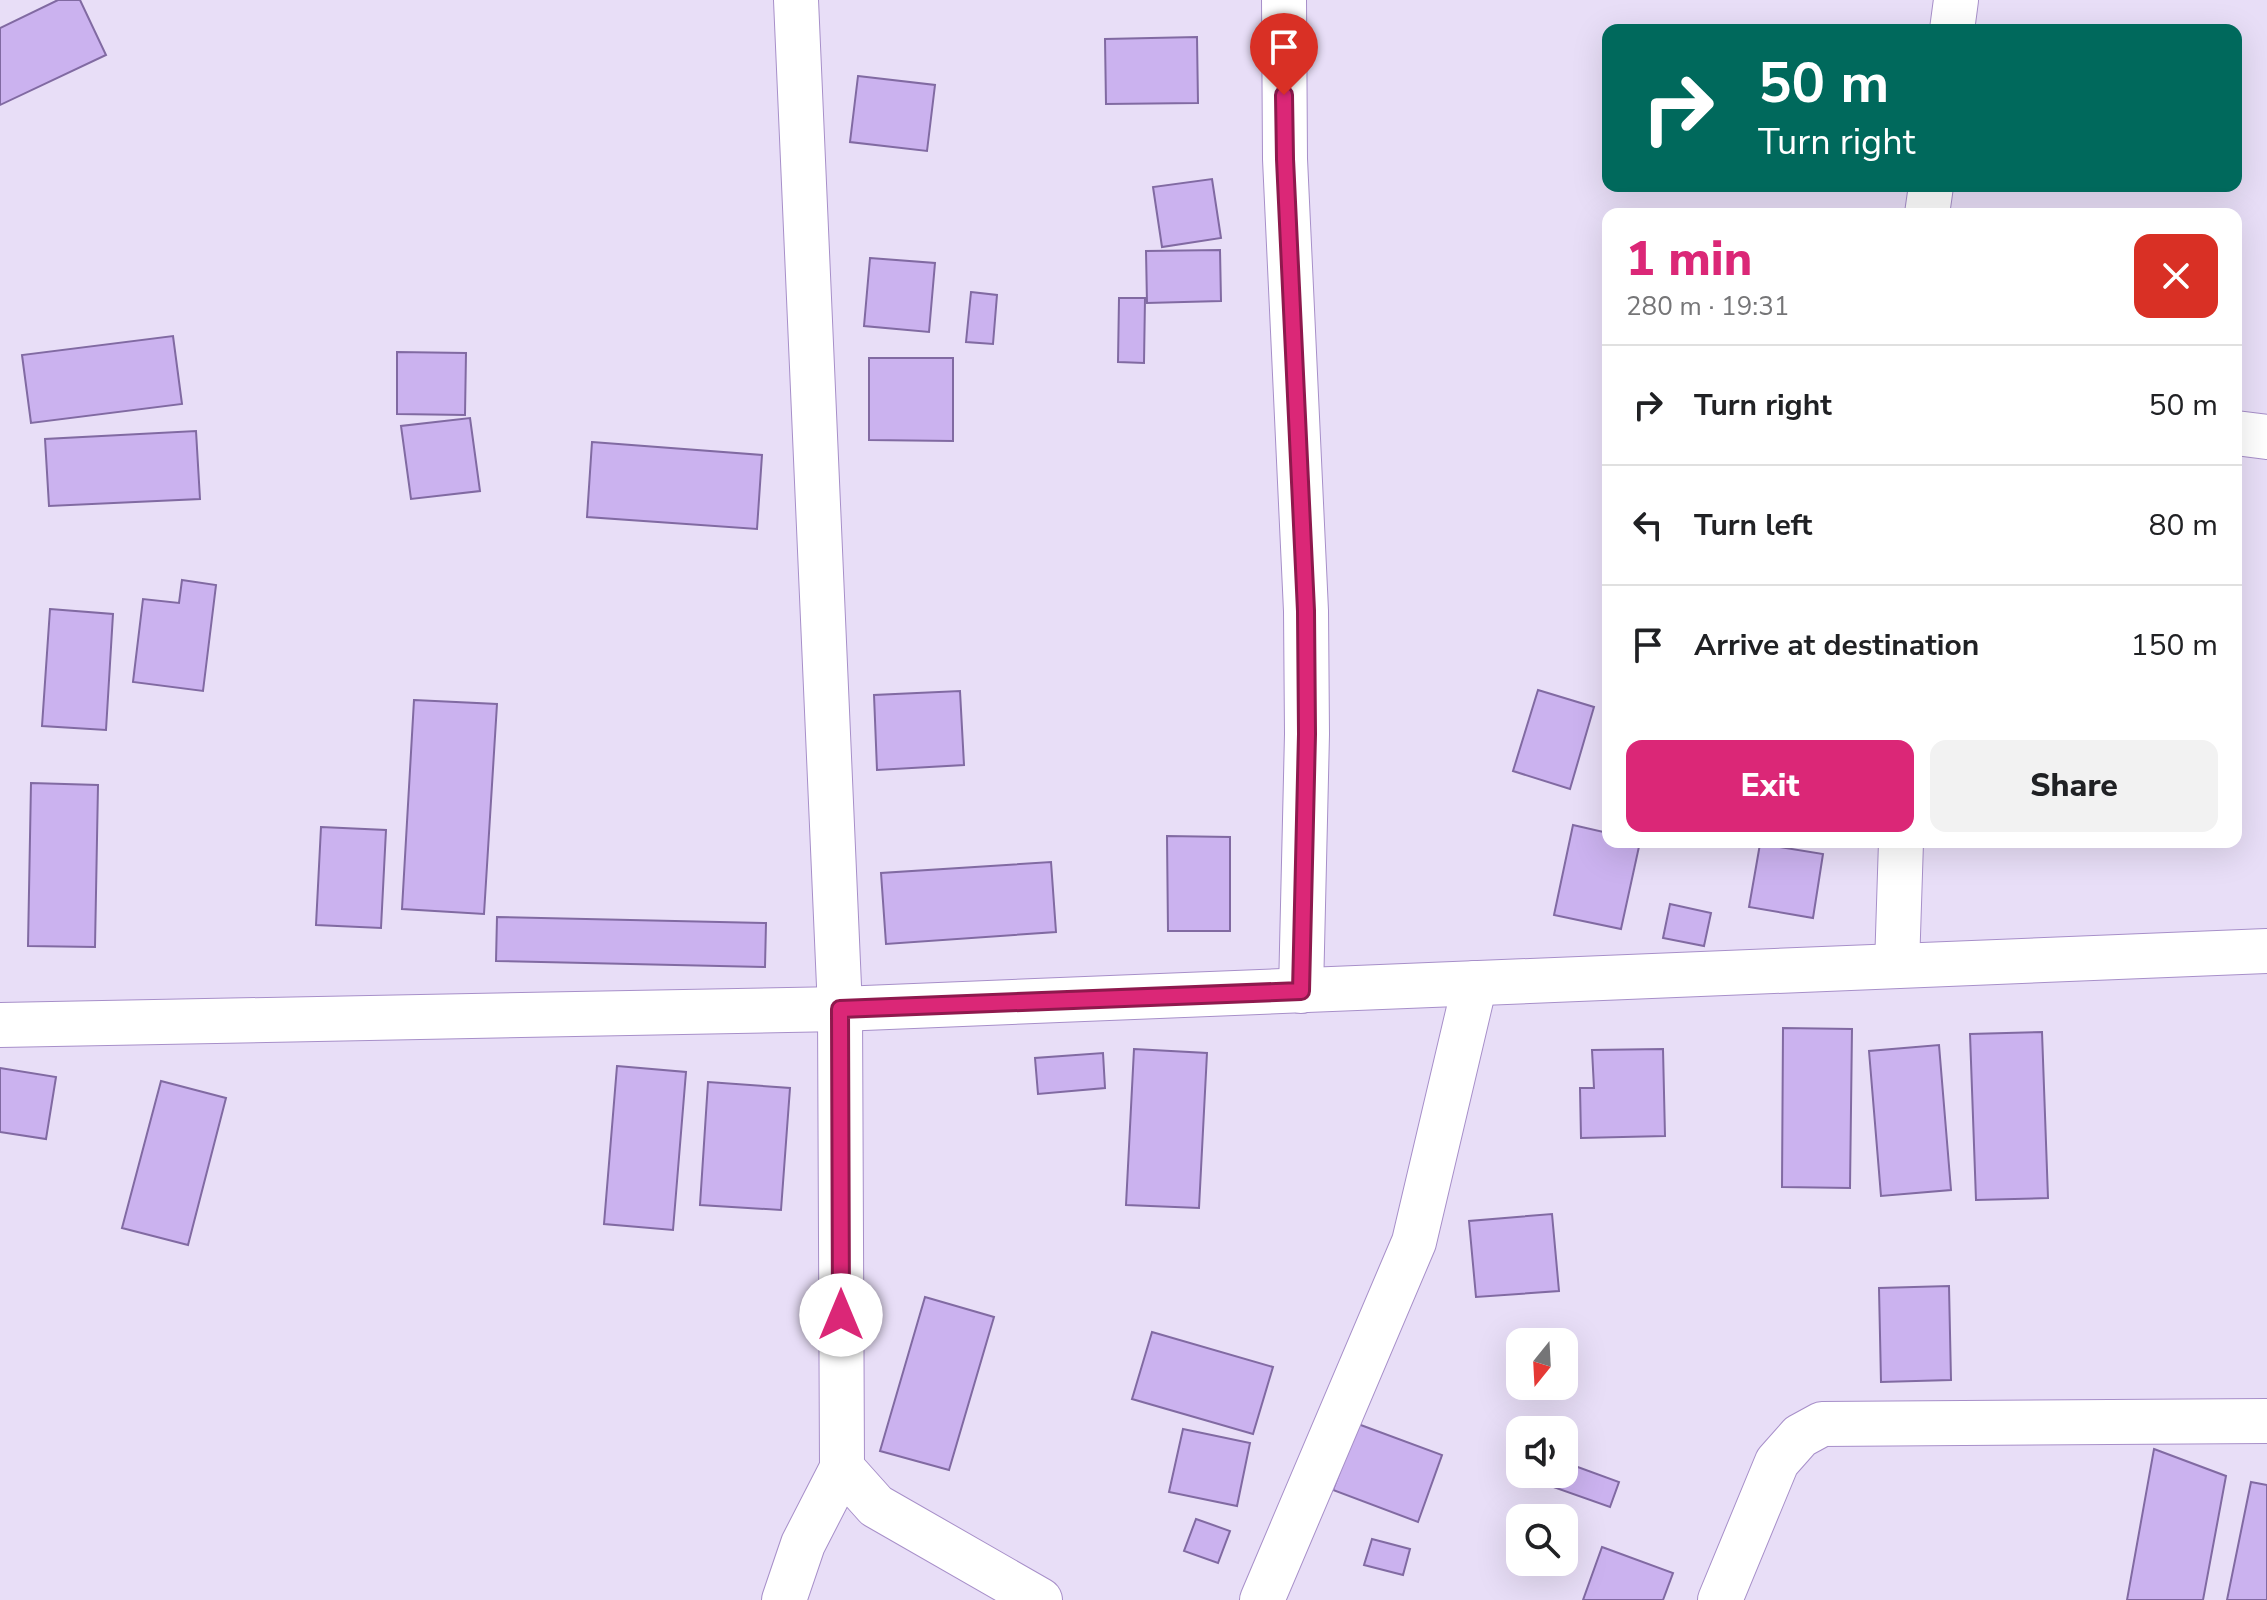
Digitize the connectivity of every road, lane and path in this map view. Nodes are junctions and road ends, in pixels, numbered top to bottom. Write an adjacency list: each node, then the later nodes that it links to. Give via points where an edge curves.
1 (796, 0): 12 (street)
2 (1284, 0): 11 (street, via 1285,159 1306,611)
3 (1956, 0): 4 (street)
4 (1953, 24)
5 (2242, 434): 6 (street)
6 (2267, 437)
7 (1901, 848): 9 (street)
8 (2267, 951): 9 (street)
9 (1897, 966): 10 (street)
10 (1475, 983): 11 (street); 18 (street, via 1414,1242)
11 (1301, 991): 12 (street)
12 (840, 1009): 13 (street); 15 (street)
13 (0, 1025)
14 (2263, 1409): 19 (street, via 1822,1424 1800,1436 1777,1462)
15 (842, 1468): 16 (street, via 803,1544); 17 (street, via 876,1506)
16 (784, 1600)
17 (1040, 1600)
18 (1262, 1600)
19 (1720, 1600)

